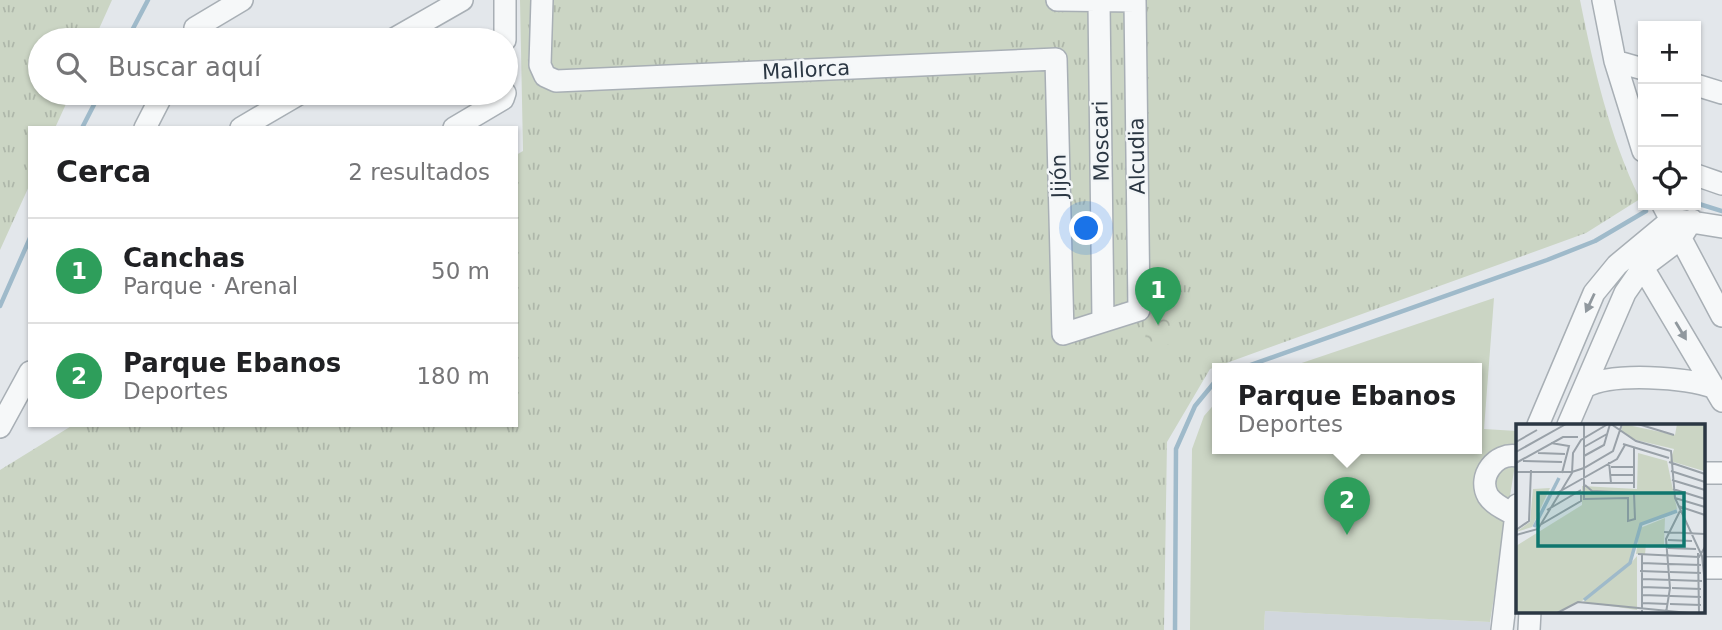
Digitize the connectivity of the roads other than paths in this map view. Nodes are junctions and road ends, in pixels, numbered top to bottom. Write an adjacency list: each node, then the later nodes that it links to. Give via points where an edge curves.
1 (211, 0): 10 (street)
2 (242, 0): 11 (street)
3 (462, 0): 12 (street)
4 (505, 0): 13 (street)
5 (542, 0): 14 (street, Mallorca, via 540,65 545,76 556,81)
6 (1057, 0): 9 (street)
7 (1603, 0): 15 (street)
8 (1135, 1): 9 (street); 32 (street, Alcudia, via 1139,310)
9 (1100, 3): 32 (street, Moscari)
10 (195, 28)
11 (201, 28)
12 (413, 28)
13 (505, 28)
14 (1056, 59): 32 (street, Jijón, via 1063,334)
15 (1615, 61): 16 (street); 25 (street)
16 (1638, 68)
17 (1701, 87): 18 (street)
18 (1722, 93)
19 (157, 105): 22 (street)
20 (280, 105): 23 (street)
21 (489, 105): 24 (street)
22 (146, 126)
23 (244, 126)
24 (457, 126)
25 (1642, 147)
26 (1701, 177): 27 (street)
27 (1722, 184)
28 (1671, 222): 29 (street, via 1692,220); 30 (street); 31 (street)
29 (1722, 227)
30 (1638, 259): 34 (street); 35 (street, one-way to 35); 36 (street, one-way to 36, via 1617,265 1594,293)
31 (1722, 316)
32 (1103, 321)
33 (28, 379): 38 (street)
34 (1585, 387): 35 (street, via 1610,380 1691,381); 37 (street)
35 (1719, 395)
36 (1538, 424)
37 (1568, 424)
38 (0, 427)
39 (1516, 456): 42 (street, via 1502,456 1492,463 1485,488 1489,498)
40 (1704, 473): 41 (street)
41 (1722, 473)
42 (1516, 510): 46 (street)
43 (1704, 568): 44 (street)
44 (1722, 568)
45 (1530, 612): 47 (street)
46 (1502, 630)
47 (1529, 630)

